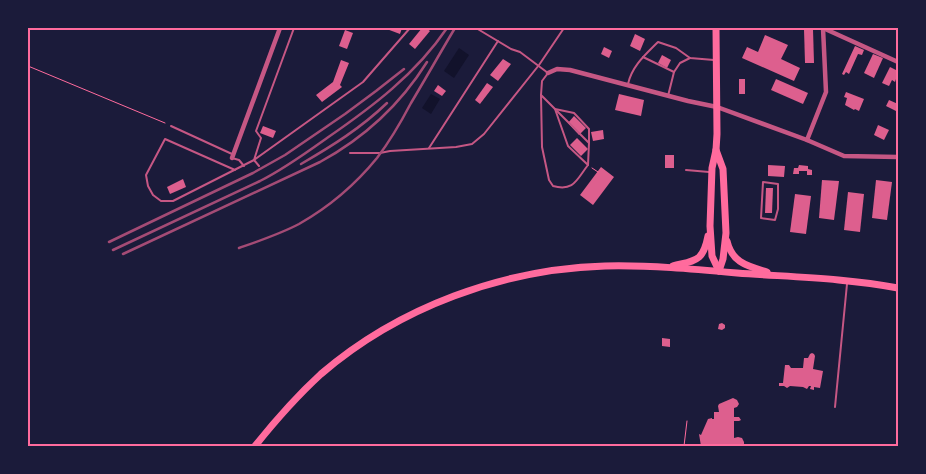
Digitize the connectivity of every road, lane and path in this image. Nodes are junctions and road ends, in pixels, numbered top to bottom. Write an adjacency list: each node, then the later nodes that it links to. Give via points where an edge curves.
1 (280, 28): 28 (street)
2 (294, 28): 30 (lane, via 256,131 261,138)
3 (410, 28): 30 (lane, via 363,82)
4 (476, 28): 8 (lane)
5 (564, 28): 13 (lane)
6 (716, 28): 11 (main road)
7 (823, 28): 12 (street); 23 (street, via 826,92)
8 (498, 41): 13 (lane); 25 (lane)
9 (643, 57): 10 (lane, via 658,42 676,48); 15 (lane); 17 (lane, via 630,74)
10 (690, 58): 11 (lane); 15 (lane, via 680,63)
11 (716, 60): 20 (main road)
12 (898, 62)
13 (539, 65): 16 (lane); 25 (lane, via 484,134 472,144)
14 (28, 66): 22 (path)
15 (674, 72): 19 (lane)
16 (548, 73): 17 (street, via 557,69 570,70); 18 (lane, via 542,81)
17 (628, 85): 19 (street)
18 (541, 95): 21 (lane); 31 (lane, via 542,147 553,186 568,188)
19 (668, 96): 20 (street)
20 (717, 107): 23 (street); 26 (main road)
21 (556, 109): 24 (lane); 24 (lane, via 574,113 589,129); 31 (lane, via 568,146)
22 (170, 126): 28 (lane)
23 (807, 140): 29 (street, via 844,156)
24 (589, 143): 31 (lane)
25 (428, 149): 27 (lane)
26 (716, 150): 36 (main road); 39 (main road, via 723,169)
27 (350, 153)
28 (232, 156): 32 (lane)
29 (898, 157)
30 (254, 160): 32 (lane); 33 (lane)
31 (588, 165)
32 (244, 166): 34 (lane)
33 (259, 166)
34 (235, 170): 34 (lane, via 173,201 161,201 153,195 146,175 165,139)
35 (686, 170): 36 (lane)
36 (711, 172): 38 (main road)
37 (763, 182): 37 (lane, via 761,218 775,220 778,184)
38 (710, 226): 40 (main road, via 706,248 700,257); 41 (main road, via 712,256)
39 (726, 233): 41 (main road); 42 (main road, via 731,252 738,260)
40 (667, 267): 41 (main road); 47 (main road, via 605,266 530,274 436,304 386,328 338,361 307,388)
41 (719, 271): 42 (main road)
42 (779, 276): 43 (main road)
43 (848, 281): 44 (main road); 45 (lane)
44 (898, 288)
45 (835, 407)
46 (687, 421): 48 (path)
47 (255, 446)
48 (684, 446)

